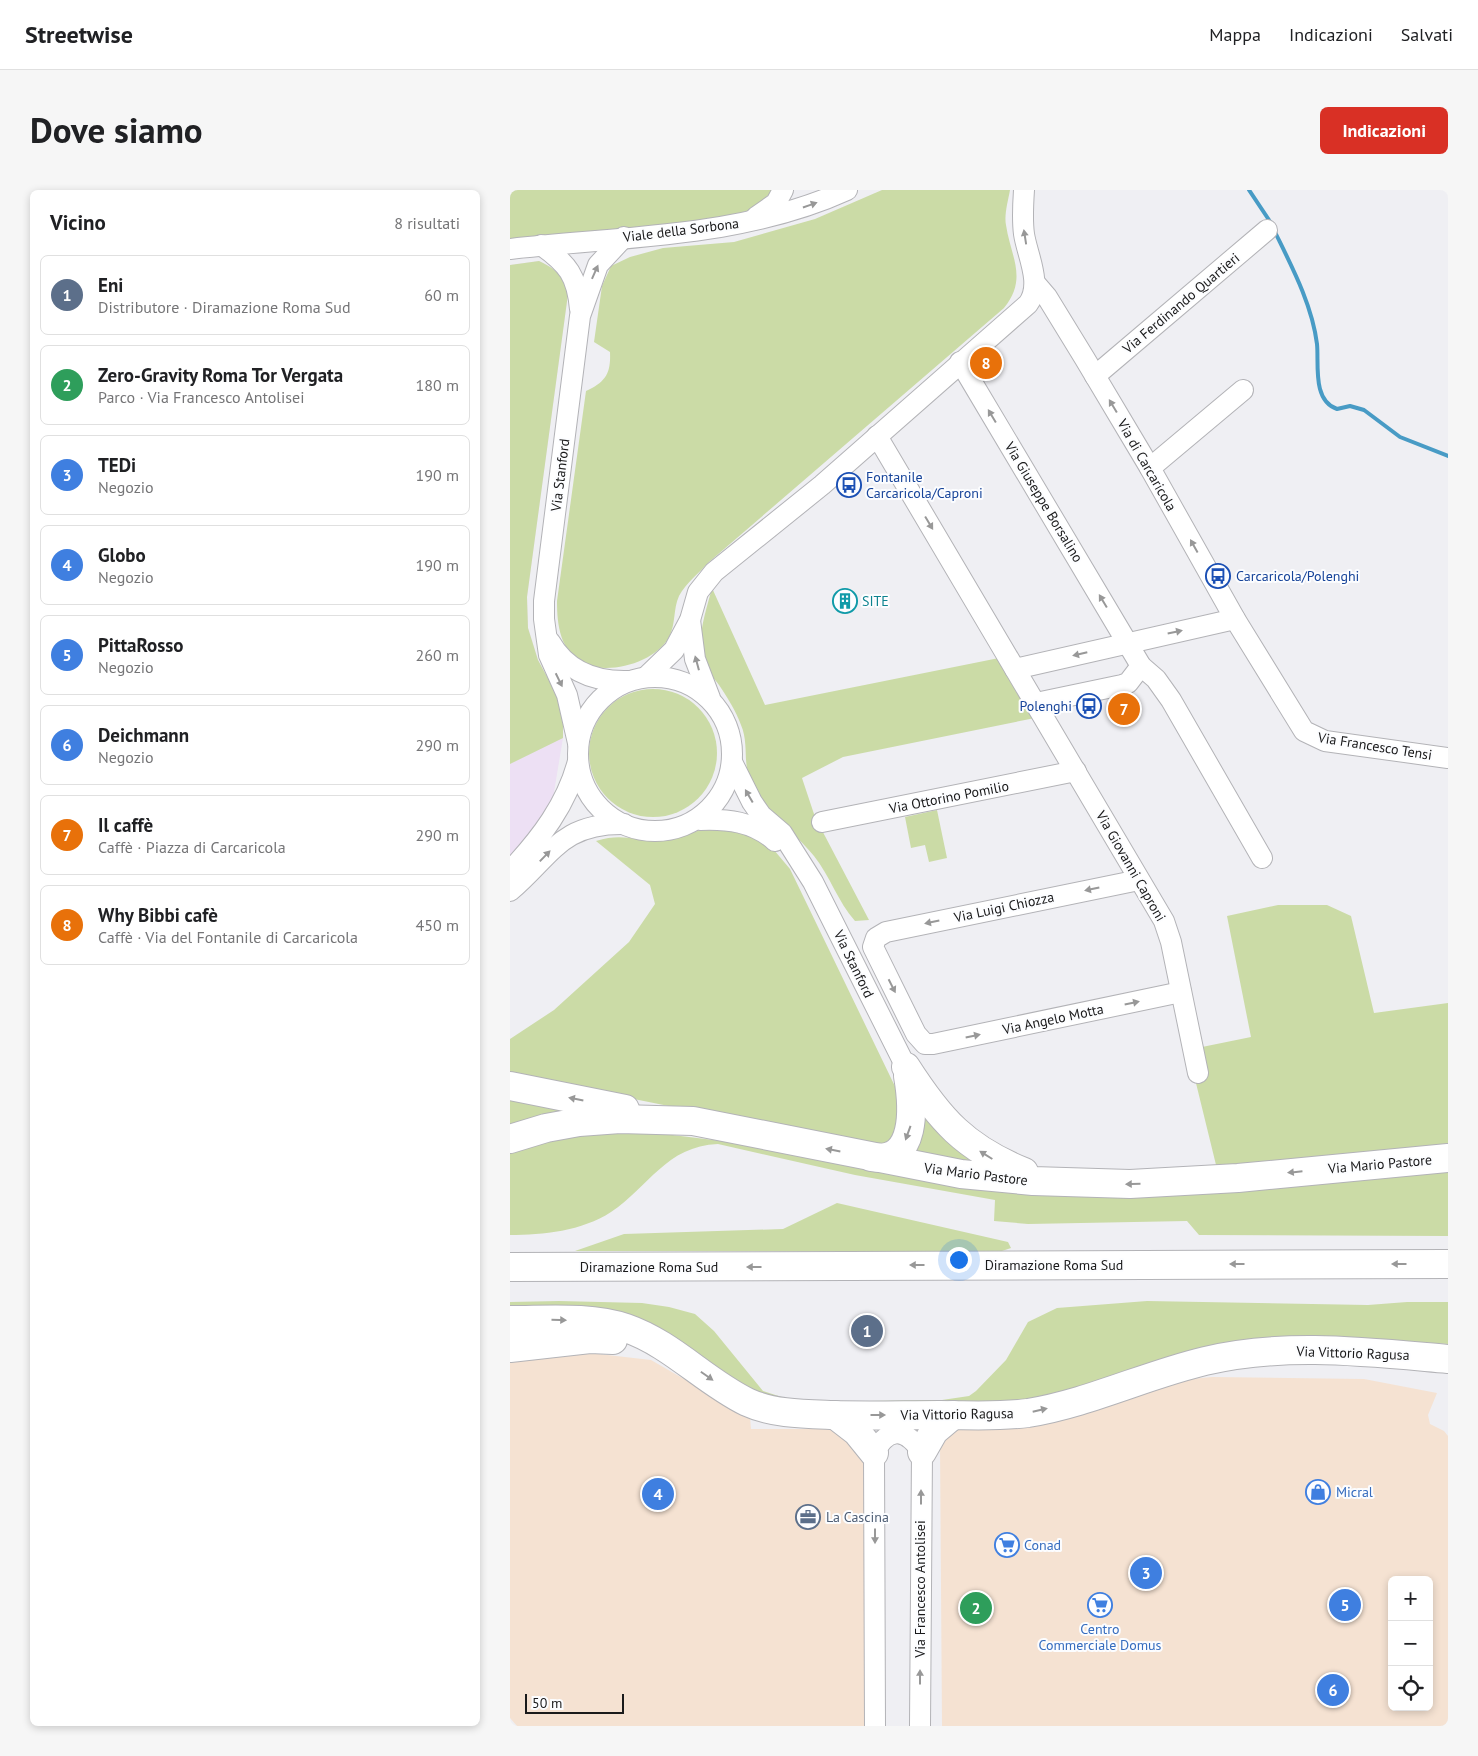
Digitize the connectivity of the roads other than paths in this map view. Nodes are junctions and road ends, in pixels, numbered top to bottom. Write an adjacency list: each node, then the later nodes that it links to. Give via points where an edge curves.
1 (783, 190): 4 (street, via 770,209)
2 (847, 190): 4 (street, Viale della Sorbona, one-way to 2, via 797,209)
3 (1024, 190): 9 (street, Via di Carcaricola, one-way to 3, via 1024,234)
4 (742, 223): 6 (street, Viale della Sorbona)
5 (1267, 230): 12 (street, Via Ferdinando Quartieri)
6 (624, 237): 7 (street, Viale della Sorbona); 10 (street, Via Stanford, one-way to 6, via 598,265)
7 (541, 245): 8 (street, Viale della Sorbona); 10 (street, Via Stanford, via 566,265 573,277)
8 (510, 249)
9 (1035, 283): 11 (street, via 1026,307); 12 (street, Via di Carcaricola)
10 (580, 316): 18 (street, Via Stanford, via 545,594)
11 (960, 362): 14 (street); 19 (street, Via Giuseppe Borsalino, one-way to 11)
12 (1095, 376): 15 (street, Via di Carcaricola, one-way to 12)
13 (1242, 390): 15 (street)
14 (878, 436): 17 (street, via 714,572 698,592); 21 (street, one-way to 21)
15 (1150, 468): 16 (street, Via di Carcaricola, one-way to 15)
16 (1235, 619): 19 (street, one-way to 16); 25 (street, Via di Carcaricola)
17 (690, 620): 22 (street, via 674,650); 24 (street, one-way to 17, via 695,659)
18 (546, 633): 22 (street, via 564,660 580,673 596,679); 26 (street, Via Stanford, one-way to 26, via 549,656 566,695)
19 (1128, 642): 20 (street, Via Giuseppe Borsalino); 21 (street, one-way to 21)
20 (1141, 666): 23 (street, via 1128,683); 33 (street, via 1156,679 1171,700)
21 (1015, 669): 23 (street, Via Giovanni Caproni)
22 (638, 679): 24 (street, via 681,680); 26 (street, via 611,691 594,706 586,719)
23 (1036, 703): 29 (street, Via Giovanni Caproni)
24 (714, 704): 28 (street, via 726,730)
25 (1304, 731): 27 (street, Via Francesco Tensi, via 1325,741)
26 (578, 752): 32 (street, via 587,786 600,807 614,820); 35 (street, via 571,786 559,809)
27 (1448, 758)
28 (732, 762): 30 (street, via 723,791); 34 (street, Via Stanford, one-way to 28, via 782,833 757,809)
29 (1076, 771): 31 (street, Via Ottorino Pomilio); 36 (street, Via Giovanni Caproni)
30 (700, 820): 32 (street, via 665,831 650,831); 34 (street, Via Stanford, via 750,825 768,835)
31 (822, 822)
32 (624, 824): 37 (street, one-way to 32, via 567,836 592,827)
33 (1262, 858)
34 (799, 861): 40 (street, Via Stanford, via 820,895)
35 (510, 871)
36 (1139, 880): 38 (street, Via Giovanni Caproni, via 1167,928); 39 (street, Via Luigi Chiozza, one-way to 39, via 880,934 873,942 878,960 916,1034)
37 (510, 890)
38 (1181, 992): 39 (street, Via Angelo Motta, one-way to 38); 41 (street, Via Giovanni Caproni)
39 (925, 1044)
40 (906, 1068): 45 (highway, one-way to 45, via 912,1109 906,1140 896,1152 884,1158); 47 (highway, one-way to 40, via 1026,1173 975,1148 940,1116)
41 (1198, 1073)
42 (510, 1086): 43 (highway, one-way to 42)
43 (692, 1121): 44 (highway, Via Mario Pastore, via 607,1120 556,1126); 45 (highway, Via Mario Pastore, one-way to 43)
44 (510, 1138)
45 (860, 1155): 47 (highway, Via Mario Pastore, via 961,1174)
46 (1445, 1158): 47 (highway, Via Mario Pastore, one-way to 47, via 1218,1179 1130,1184)
47 (1064, 1182)
48 (1448, 1264): 49 (highway, Diramazione Roma Sud, one-way to 49)
49 (510, 1267)
50 (1448, 1282): 51 (highway, Diramazione Roma Sud)
51 (510, 1285)
52 (510, 1320): 53 (highway, Via Vittorio Ragusa, one-way to 53, via 611,1324)
53 (663, 1346): 54 (highway, via 590,1339); 56 (highway, Via Vittorio Ragusa, one-way to 56, via 748,1402 775,1411)
54 (510, 1348)
55 (1442, 1358): 57 (highway, Via Vittorio Ragusa, one-way to 55, via 1032,1412 1198,1363 1252,1353 1337,1350)
56 (835, 1415): 57 (highway, Via Vittorio Ragusa, one-way to 57); 59 (highway, via 857,1432)
57 (953, 1415): 58 (highway, via 934,1431)
58 (922, 1452): 59 (street, via 908,1437 898,1433 886,1436); 61 (street, Via Francesco Antolisei, one-way to 58)
59 (874, 1453): 60 (street, one-way to 60)
60 (875, 1726)
61 (920, 1726)

